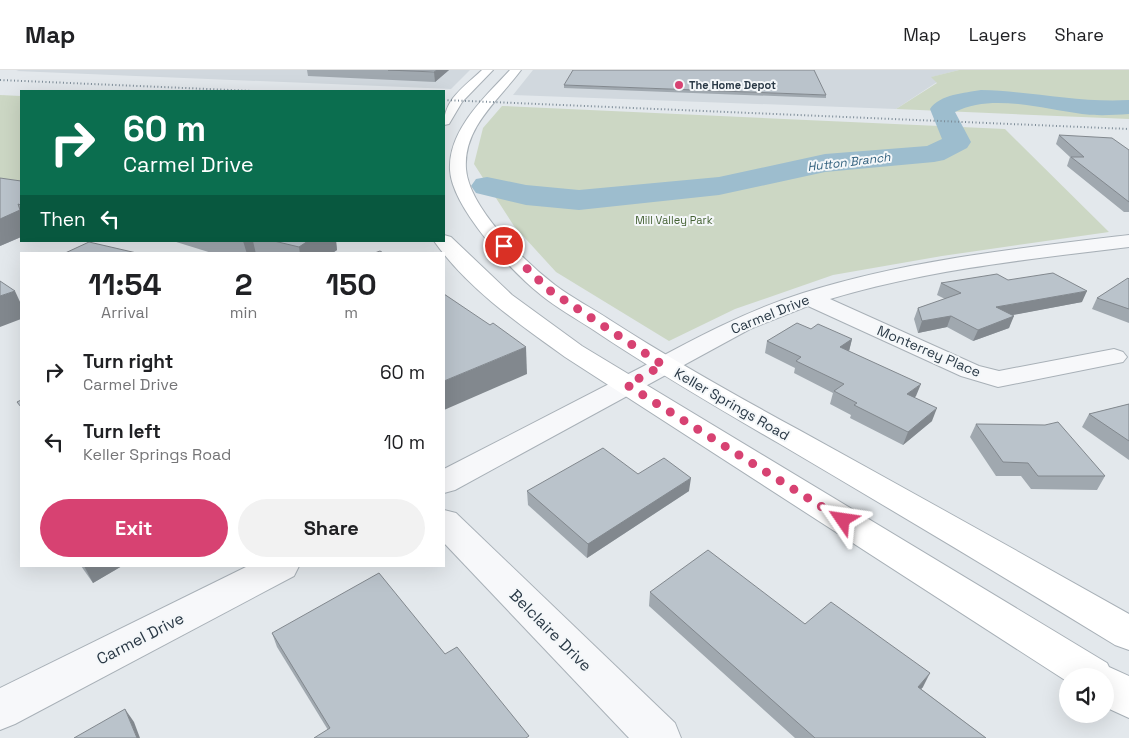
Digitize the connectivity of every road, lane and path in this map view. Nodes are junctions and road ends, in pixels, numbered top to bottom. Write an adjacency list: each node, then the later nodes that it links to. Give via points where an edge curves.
1 (488, 70): 3 (main road, via 491,76 486,82); 4 (main road, via 457,100)
2 (516, 70): 3 (main road, Keller Springs Road)
3 (501, 87): 5 (main road, Keller Springs Road, via 486,102 462,145 458,171 469,200)
4 (445, 119)
5 (463, 239): 9 (main road, Keller Springs Road, via 549,290); 10 (main road, Keller Springs Road, via 489,288)
6 (1129, 241): 7 (street, Carmel Drive, via 907,273)
7 (809, 298): 8 (street, Monterrey Place, via 970,371 998,379); 9 (street, Carmel Drive, via 742,324)
8 (1114, 356)
9 (663, 365): 10 (street, Carmel Drive); 14 (main road, Keller Springs Road)
10 (627, 385): 11 (street, Carmel Drive); 15 (main road, Keller Springs Road)
11 (445, 481)
12 (445, 523): 19 (street, Belclaire Drive)
13 (279, 567): 18 (street, Carmel Drive)
14 (1129, 633)
15 (1080, 668)
16 (1114, 689): 17 (main road)
17 (1129, 698)
18 (0, 710)
19 (659, 738)

